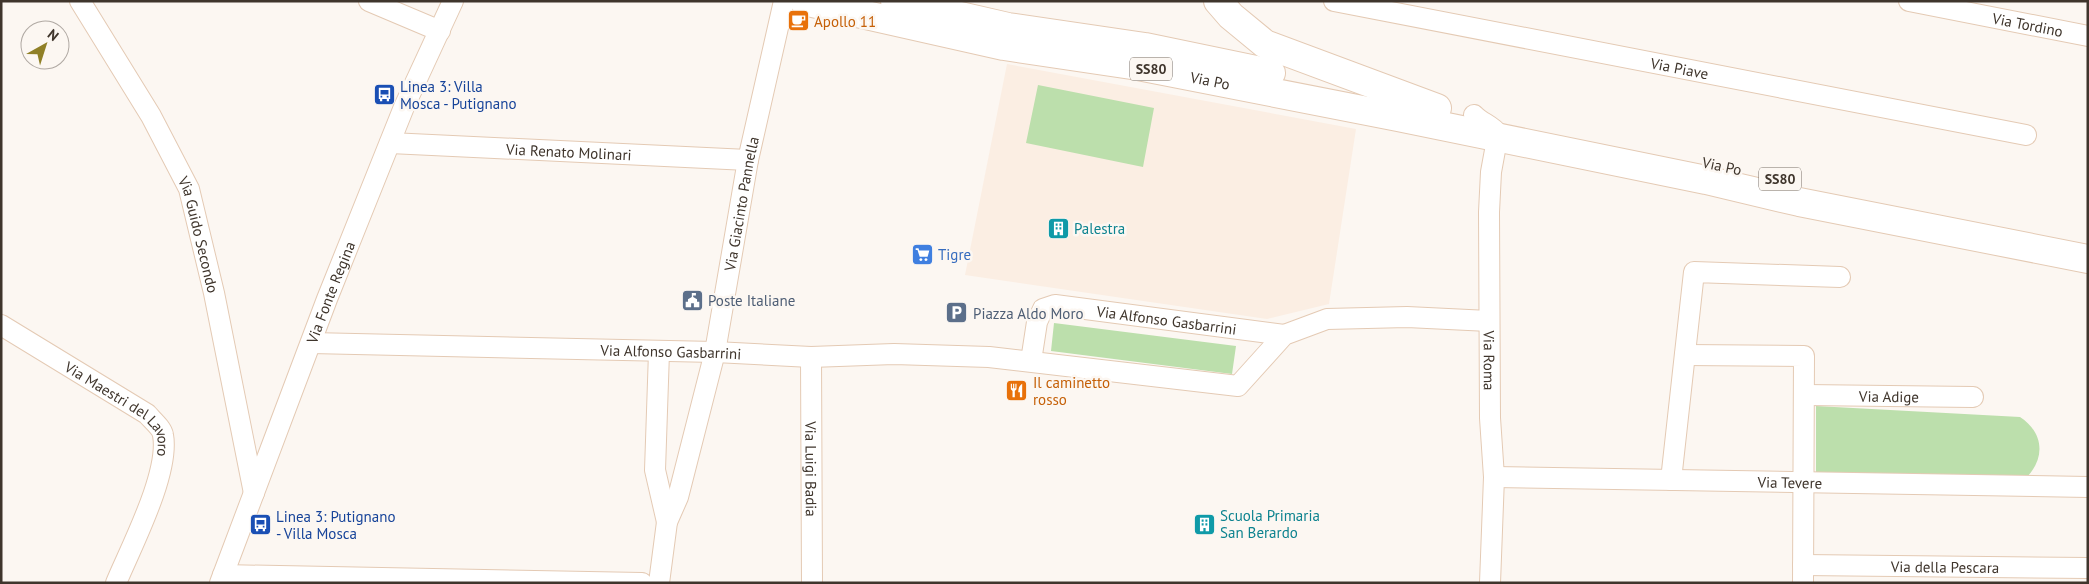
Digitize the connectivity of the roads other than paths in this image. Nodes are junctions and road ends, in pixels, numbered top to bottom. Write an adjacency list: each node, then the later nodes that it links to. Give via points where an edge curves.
1 (80, 1): 38 (street, Via Guido Secondo, via 151,116 189,189 214,293)
2 (369, 1): 10 (street)
3 (784, 1): 18 (street, Via Giacinto Pannella)
4 (804, 1): 12 (main road, Via Po / SS80, via 1004,46)
5 (895, 1): 13 (main road, Via Po / SS80, via 1008,27)
6 (1218, 1): 13 (main road, via 1265,44)
7 (1334, 1): 15 (street, Via Piave)
8 (1909, 1): 11 (street, Via Tordino)
9 (451, 3): 10 (street, Via Fonte Regina)
10 (440, 31): 17 (street, Via Fonte Regina)
11 (2088, 36)
12 (1138, 66): 13 (main road, via 1160,61 1314,91 1320,91); 16 (main road, Via Po / SS80)
13 (1326, 75): 14 (main road, Via Po / SS80, via 1437,108)
14 (1474, 115): 16 (street, Via Po, via 1494,128); 19 (main road, Via Po / SS80)
15 (2026, 135)
16 (1497, 138): 19 (main road, via 1507,132 1515,132 1710,172); 21 (main road, Via Po / SS80); 23 (street, Via Roma, via 1489,212)
17 (390, 143): 18 (street, Via Renato Molinari); 26 (street, Via Fonte Regina)
18 (748, 160): 28 (street, Via Giacinto Pannella)
19 (1728, 167): 20 (main road, Via Po / SS80)
20 (2088, 240)
21 (2088, 259)
22 (1840, 277): 29 (street, via 1694,272)
23 (1488, 320): 25 (street, Via Alfonso Gasbarrini, via 1327,319); 34 (street, Via Roma)
24 (1, 325): 43 (street, Via Maestri del Lavoro, via 147,414 163,433 160,475)
25 (1284, 335): 31 (street, Via Alfonso Gasbarrini, via 1238,386); 31 (street, Via Alfonso Gasbarrini, via 1054,305 1043,309 1037,322)
26 (311, 344): 27 (street, Via Alfonso Gasbarrini); 38 (street, Via Fonte Regina)
27 (659, 352): 28 (street, Via Alfonso Gasbarrini); 39 (street, Via Giacinto Pannella, via 655,470)
28 (715, 352): 30 (street, Via Alfonso Gasbarrini); 39 (street, Via Giacinto Pannella, via 678,497)
29 (1685, 356): 32 (street, via 1804,356); 35 (street)
30 (811, 357): 31 (street, Via Alfonso Gasbarrini, via 894,354); 46 (street, Via Luigi Badia)
31 (1032, 361)
32 (1805, 395): 33 (street, Via Adige); 36 (street)
33 (1973, 397)
34 (1494, 477): 35 (street, Via Tevere); 47 (street, Via Roma)
35 (1671, 480): 36 (street, Via Tevere)
36 (1804, 483): 37 (street, Via Tevere); 41 (street)
37 (2088, 487)
38 (254, 493): 42 (street, Via Fonte Regina)
39 (667, 522): 45 (street, Via Giacinto Pannella)
40 (2088, 568): 41 (street, Via della Pescara)
41 (1803, 574)
42 (221, 579): 44 (street)
43 (116, 583)
44 (642, 583)
45 (659, 583)
46 (812, 583)
47 (1490, 583)

